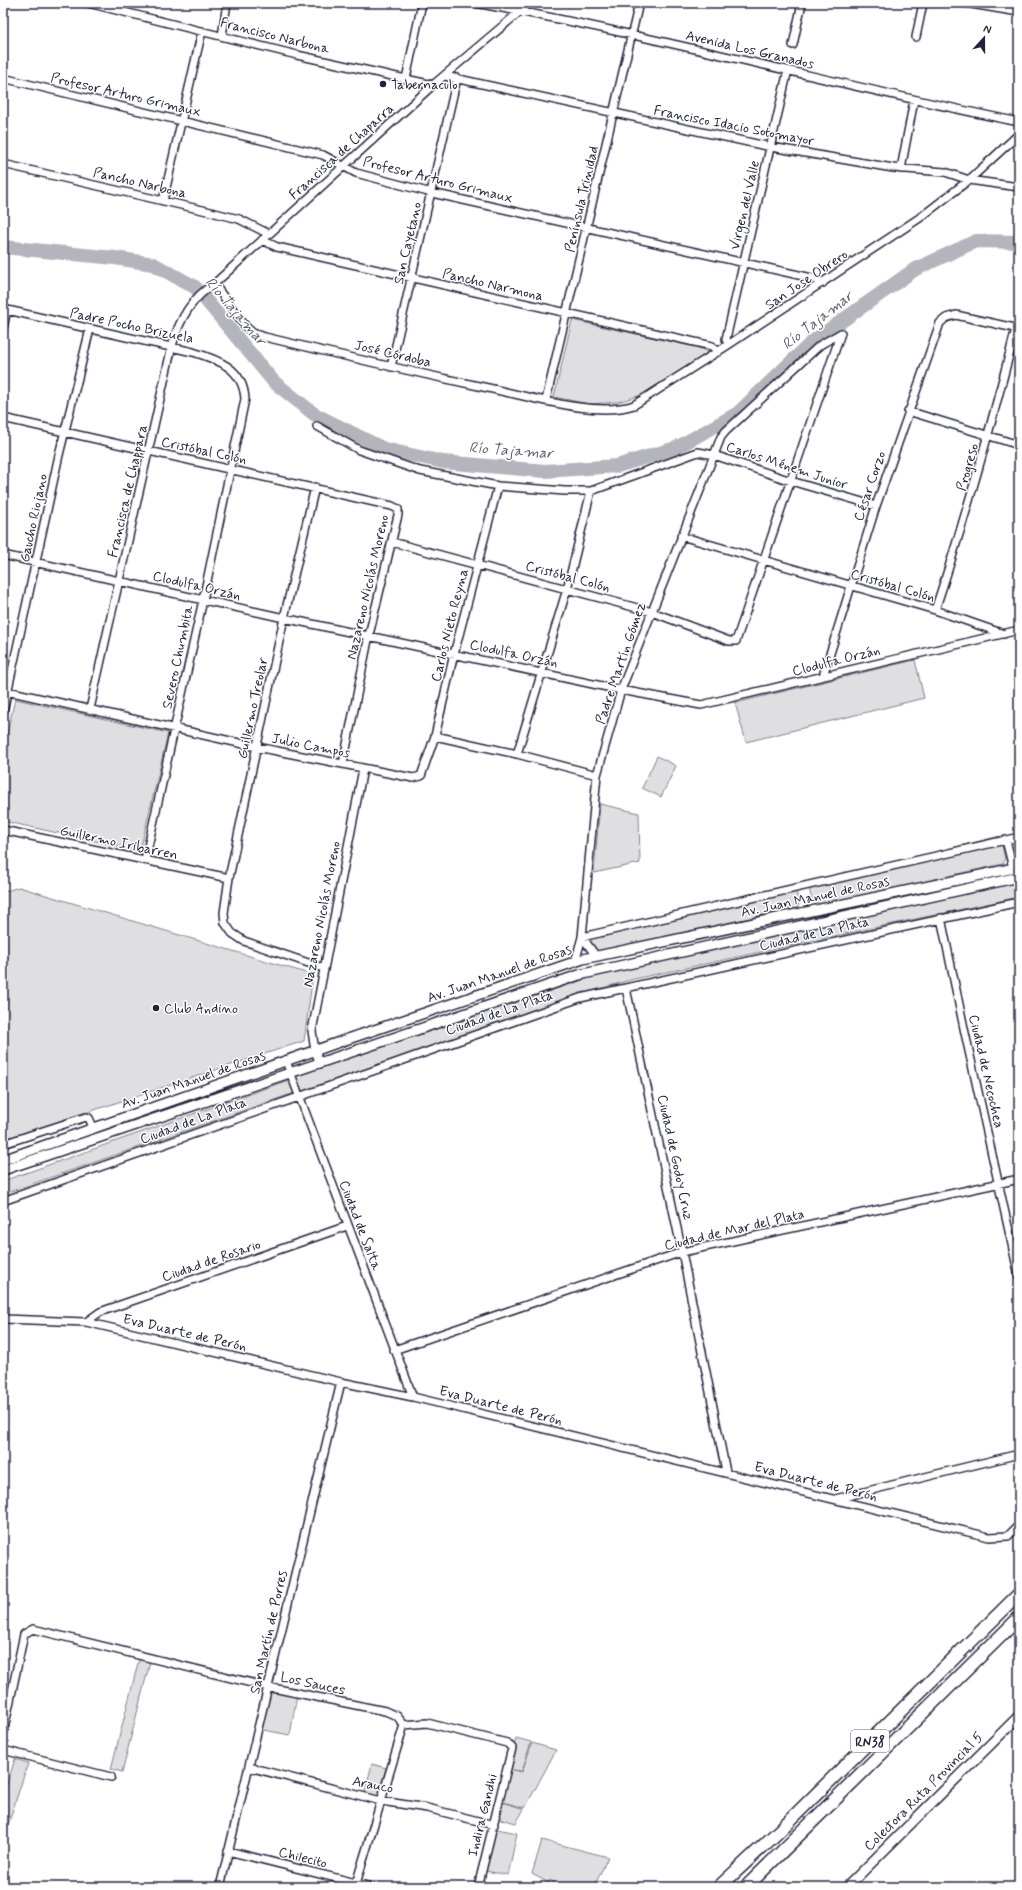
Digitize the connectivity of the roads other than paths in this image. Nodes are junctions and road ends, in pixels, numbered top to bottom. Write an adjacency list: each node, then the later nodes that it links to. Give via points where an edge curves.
1 (88, 3): 12 (street, Francisco Narbona)
2 (227, 3): 13 (street)
3 (422, 3): 21 (street)
4 (475, 3): 10 (street, Avenida Los Granados)
5 (530, 3): 10 (street, Francisca de Chaparra)
6 (639, 3): 14 (street, Península Trinidad)
7 (802, 3): 16 (street)
8 (923, 3): 15 (street)
9 (965, 3): 11 (street)
10 (521, 11): 14 (street, Avenida Los Granados); 18 (street, Francisca de Chaparra)
11 (1019, 12)
12 (202, 31): 13 (street, Francisco Narbona); 25 (street)
13 (222, 36): 21 (street, Francisco Narbona)
14 (632, 36): 17 (street, Avenida Los Granados); 24 (street, Península Trinidad)
15 (916, 37)
16 (793, 45)
17 (788, 70): 23 (street, Avenida Los Granados); 28 (street, Virgen del Valle)
18 (445, 76): 20 (street, Francisco Idacio Sotomayor); 22 (street, Francisca de Chaparra)
19 (3, 78): 25 (street, Profesor Arturo Grimaux)
20 (457, 78): 24 (street, Francisco Idacio Sotomayor); 34 (street, San Cayetano)
21 (406, 79): 22 (street, Francisco Narbona)
22 (433, 85): 30 (street, Francisca de Chaparra)
23 (914, 100): 26 (street, Avenida Los Granados); 31 (street)
24 (614, 113): 28 (street, Francisco Idacio Sotomayor); 36 (street, Península Trinidad)
25 (181, 121): 30 (street, Profesor Arturo Grimaux, via 323,155); 35 (street)
26 (1019, 122)
27 (1019, 134): 32 (street, San Jose Obrero)
28 (772, 147): 31 (street, Francisco Idacio Sotomayor); 39 (street, Virgen del Valle)
29 (3, 164): 35 (street, Pancho Narbona)
30 (343, 165): 34 (street, Profesor Arturo Grimaux, via 356,174); 37 (street, Francisca de Chaparra)
31 (901, 169): 32 (street, Francisco Idacio Sotomayor, via 945,172)
32 (969, 180): 33 (street, Francisco Idacio Sotomayor); 41 (street, San Jose Obrero, via 921,217)
33 (1019, 187)
34 (432, 193): 36 (street, Profesor Arturo Grimaux); 40 (street, San Cayetano)
35 (163, 201): 37 (street, Pancho Narbona, via 239,220)
36 (588, 227): 39 (street, Profesor Arturo Grimaux); 45 (street, Península Trinidad)
37 (269, 234): 38 (street, Francisca de Chaparra)
38 (262, 240): 40 (street, Pancho Narmona, via 277,247); 42 (street, Francisca de Chaparra)
39 (744, 264): 41 (street, Profesor Arturo Grimaux, via 812,278); 49 (street, Virgen del Valle, via 726,339)
40 (412, 279): 45 (street, Pancho Narmona); 52 (street, San Cayetano)
41 (823, 283): 49 (street, San Jose Obrero)
42 (214, 284): 43 (street, Francisca de Chaparra); 52 (street, José Córdoba, via 253,333)
43 (207, 288): 50 (street, Francisca de Chappara, via 183,315)
44 (5, 310): 46 (street); 48 (street, Padre Pocho Brizuela)
45 (567, 314): 51 (street, Pancho Narmona, via 712,346); 54 (street, Península Trinidad)
46 (3, 328)
47 (1018, 328): 56 (street, César Corzo, via 956,315 946,318 938,329); 60 (street, Progreso)
48 (90, 329): 50 (street, Padre Pocho Brizuela); 59 (street, Gaucho Riojano)
49 (728, 345): 51 (street, San Jose Obrero)
50 (172, 346): 53 (street, Padre Pocho Brizuela, via 223,364 241,378); 62 (street, Francisca de Chappara)
51 (718, 352): 55 (street, San Jose Obrero, via 634,404 622,409)
52 (391, 367): 54 (street, José Córdoba)
53 (244, 387): 64 (street, Severo Chumbita, via 245,399)
54 (546, 400): 55 (street, José Córdoba)
55 (589, 408)
56 (908, 411): 60 (street); 69 (street, César Corzo)
57 (3, 418): 59 (street, Cristóbal Colón)
58 (317, 426): 66 (street, via 386,461 420,471)
59 (65, 432): 62 (street, Cristóbal Colón); 75 (street, Gaucho Riojano)
60 (989, 436): 61 (street); 81 (street, Progreso)
61 (1019, 445)
62 (149, 452): 64 (street, Cristóbal Colón); 77 (street, Francisca de Chappara)
63 (714, 455): 65 (street, Carlos Ménem Junior); 65 (street, via 726,431 820,345 841,333); 68 (street, via 698,452); 71 (street, Padre Martín Gómez)
64 (231, 469): 67 (street, Cristóbal Colón); 80 (street, Severo Chumbita)
65 (791, 481): 69 (street, Carlos Ménem Junior); 74 (street)
66 (498, 486): 68 (street); 76 (street, Carlos Nieto Reyna)
67 (314, 487): 70 (street, Cristóbal Colón); 83 (street, Guillermo Treolar)
68 (591, 491): 79 (street)
69 (876, 506): 78 (street, César Corzo)
70 (398, 509): 72 (street, Nazareno Nicolás Moreno)
71 (681, 536): 74 (street, Cristóbal Colón); 82 (street, Padre Martín Gómez)
72 (392, 542): 76 (street, Cristóbal Colón); 86 (street, Nazareno Nicolás Moreno)
73 (3, 555): 75 (street, Clodulfa Orzán)
74 (764, 561): 78 (street, Cristóbal Colón); 82 (street, Cristóbal Colón, via 736,641)
75 (36, 562): 77 (street, Clodulfa Orzán); 90 (street, Gaucho Riojano)
76 (477, 565): 79 (street, Cristóbal Colón); 87 (street, Carlos Nieto Reyna)
77 (120, 581): 80 (street, Clodulfa Orzán); 92 (street, Francisca de Chappara)
78 (850, 586): 81 (street, Cristóbal Colón); 89 (street, César Corzo)
79 (567, 589): 82 (street, Cristóbal Colón); 88 (street)
80 (203, 600): 83 (street, Clodulfa Orzán); 94 (street, Severo Chumbita)
81 (936, 610): 85 (street, Cristóbal Colón)
82 (652, 612): 91 (street, Padre Martín Gómez)
83 (284, 618): 86 (street, Clodulfa Orzán); 96 (street, Guillermo Treolar)
84 (1019, 630): 85 (street, Clodulfa Orzán)
85 (1005, 634): 89 (street, Clodulfa Orzán)
86 (369, 635): 87 (street, Clodulfa Orzán); 98 (street, Nazareno Nicolás Moreno)
87 (454, 654): 88 (street, Clodulfa Orzán); 95 (street, Carlos Nieto Reyna)
88 (542, 673): 91 (street, Clodulfa Orzán); 97 (street)
89 (823, 676): 91 (street, Clodulfa Orzán, via 701,705)
90 (5, 690): 92 (street, Julio Campos); 93 (street, Gaucho Riojano)
91 (621, 690): 101 (street, Padre Martín Gómez)
92 (90, 709): 94 (street, Julio Campos)
93 (3, 712)
94 (175, 728): 96 (street, Julio Campos); 105 (street, Severo Chumbita)
95 (435, 736): 97 (street); 100 (street, Carlos Nieto Reyna)
96 (257, 747): 98 (street, Julio Campos); 108 (street, Guillermo Treolar)
97 (517, 754): 101 (street)
98 (342, 764): 99 (street, Julio Campos)
99 (363, 769): 100 (street, Julio Campos, via 413,778 421,776); 114 (street, Nazareno Nicolás Moreno)
100 (425, 771)
101 (597, 775): 111 (street, Padre Martín Gómez)
102 (3, 830): 105 (street, Guillermo Iribarren)
103 (1019, 837): 104 (street)
104 (1006, 840): 106 (street); 111 (street)
105 (145, 860): 108 (street, Guillermo Iribarren)
106 (1016, 868): 112 (main road, Av. Juan Manuel de Rosas)
107 (1019, 877): 118 (main road, Av. Juan Manuel de Rosas, via 579,975)
108 (229, 878): 114 (street, Guillermo Treolar, via 224,913 225,923 232,933 244,941)
109 (1019, 902): 110 (street, Ciudad de La Plata)
110 (941, 918): 115 (street, Ciudad de La Plata); 126 (street, Ciudad de Necochea, via 964,1033)
111 (582, 937): 112 (street); 113 (street, Padre Martín Gómez)
112 (596, 956): 113 (main road, Av. Juan Manuel de Rosas)
113 (575, 962): 116 (main road, Av. Juan Manuel de Rosas)
114 (323, 968): 116 (street, Nazareno Nicolás Moreno, via 312,1031)
115 (626, 988): 120 (street, Ciudad de La Plata, via 580,998); 129 (street, Ciudad de Godoy Cruz)
116 (315, 1050): 117 (main road, Av. Juan Manuel de Rosas); 118 (street, Nazareno Nicolás Moreno)
117 (286, 1061): 119 (street, Ciudad de Salta); 121 (main road, Av. Juan Manuel de Rosas)
118 (320, 1064): 119 (main road, Av. Juan Manuel de Rosas)
119 (290, 1074): 120 (street, Ciudad de Salta); 124 (main road, Av. Juan Manuel de Rosas)
120 (299, 1096): 127 (street, Ciudad de La Plata); 128 (street, Ciudad de Salta)
121 (94, 1129): 122 (street, via 86,1117); 123 (main road, Av. Juan Manuel de Rosas)
122 (3, 1144)
123 (3, 1160)
124 (3, 1170)
125 (1019, 1179): 126 (street, Ciudad de Mar del Plata)
126 (999, 1184): 129 (street, Ciudad de Mar del Plata); 130 (street, Ciudad de Necochea)
127 (3, 1201)
128 (347, 1226): 132 (street, Ciudad de Rosario, via 100,1312); 133 (street, Ciudad de Salta)
129 (682, 1252): 133 (street, Ciudad de Mar del Plata); 137 (street, Ciudad de Godoy Cruz)
130 (1019, 1276)
131 (3, 1319): 132 (street, Eva Duarte de Perón)
132 (86, 1322): 134 (street, Eva Duarte de Perón)
133 (394, 1350): 135 (street, Ciudad de Salta)
134 (341, 1382): 135 (street, Eva Duarte de Perón); 142 (street, San Martín de Porres)
135 (413, 1397): 137 (street, Eva Duarte de Perón)
136 (1019, 1454): 138 (street)
137 (726, 1472): 138 (street, Eva Duarte de Perón)
138 (833, 1499): 139 (street, Eva Duarte de Perón, via 989,1537 1008,1536)
139 (1019, 1525)
140 (1019, 1594): 156 (highway, RN38)
141 (1019, 1618): 157 (highway, RN38)
142 (268, 1687): 144 (street, Los Sauces, via 385,1711 397,1716); 145 (street, Los Sauces, via 34,1629 24,1634); 147 (street, San Martín de Porres)
143 (1019, 1716): 158 (main road, Colectora Ruta Provincial 5)
144 (404, 1726): 149 (street); 150 (street, Indira Gandhi, via 427,1723 507,1743 512,1748)
145 (3, 1734)
146 (3, 1750): 148 (street)
147 (248, 1767): 149 (street, Arauco); 151 (street, San Martín de Porres)
148 (111, 1777)
149 (381, 1801): 150 (street, Arauco, via 427,1808); 152 (street)
150 (494, 1825): 155 (street, Indira Gandhi)
151 (228, 1851): 152 (street, Chilecito); 153 (street, San Martín de Porres)
152 (356, 1885): 154 (street, Chilecito)
153 (220, 1887)
154 (372, 1887)
155 (478, 1887)
156 (719, 1887)
157 (746, 1887)
158 (847, 1887)

